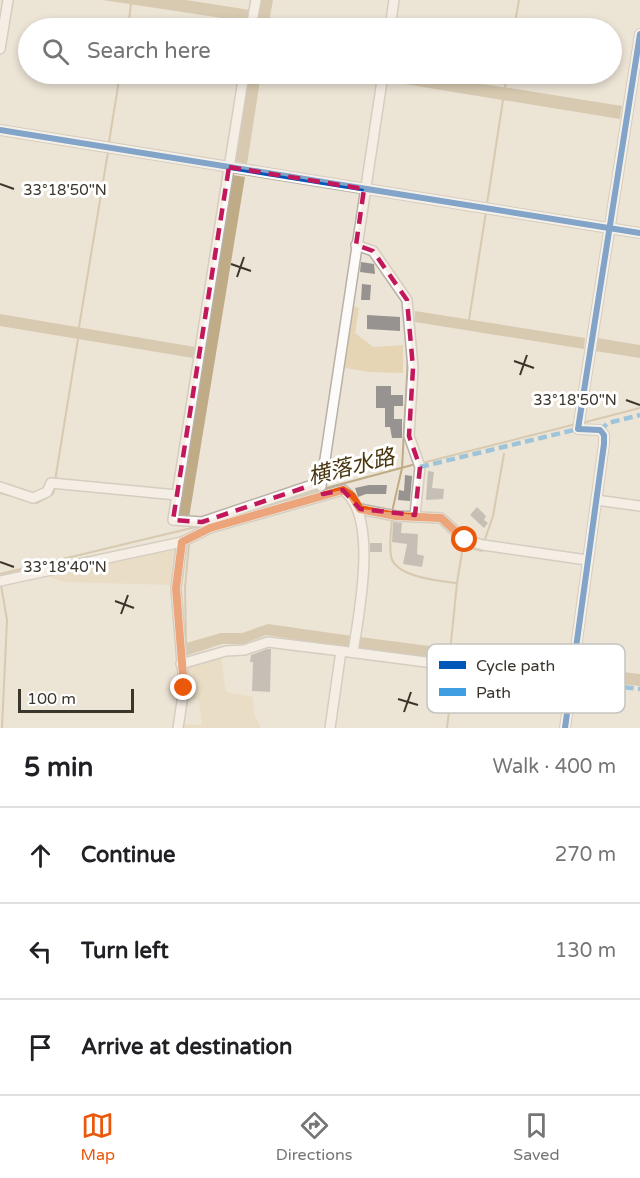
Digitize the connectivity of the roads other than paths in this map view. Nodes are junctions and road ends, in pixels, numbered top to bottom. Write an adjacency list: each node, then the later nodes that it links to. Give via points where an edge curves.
1 (8, 0): 7 (street)
2 (256, 0): 4 (street)
3 (394, 0): 5 (street)
4 (253, 18)
5 (391, 18)
6 (640, 34): 13 (street)
7 (0, 49)
8 (243, 84): 11 (street)
9 (381, 84): 12 (street)
10 (0, 130): 11 (street)
11 (237, 168): 12 (street); 19 (street)
12 (364, 189): 13 (street); 15 (street)
13 (609, 228): 14 (street); 20 (street, via 578,429 600,430 604,435)
14 (640, 233)
15 (356, 244): 16 (street); 23 (street, via 373,251 407,300 412,368 409,436 420,464)
16 (321, 482): 18 (street); 24 (street)
17 (0, 487): 19 (street, via 33,498 47,492 54,483)
18 (323, 494): 22 (street, via 343,490); 25 (street)
19 (177, 495): 24 (street, via 173,520 202,522)
20 (596, 500): 21 (street); 27 (street)
21 (640, 506)
22 (360, 509): 23 (street); 30 (street, via 365,570)
23 (415, 515): 27 (street, via 441,518 465,540 483,545)
24 (209, 517): 25 (street)
25 (210, 528): 26 (street)
26 (182, 542): 28 (street); 33 (street, via 176,588)
27 (587, 560): 29 (street)
28 (0, 581)
29 (576, 644)
30 (354, 645): 31 (street); 32 (street)
31 (341, 651): 33 (street, via 268,642); 36 (street)
32 (427, 655)
33 (181, 664): 35 (street, via 184,688)
34 (567, 713): 37 (street)
35 (178, 728)
36 (330, 728)
37 (565, 728)

